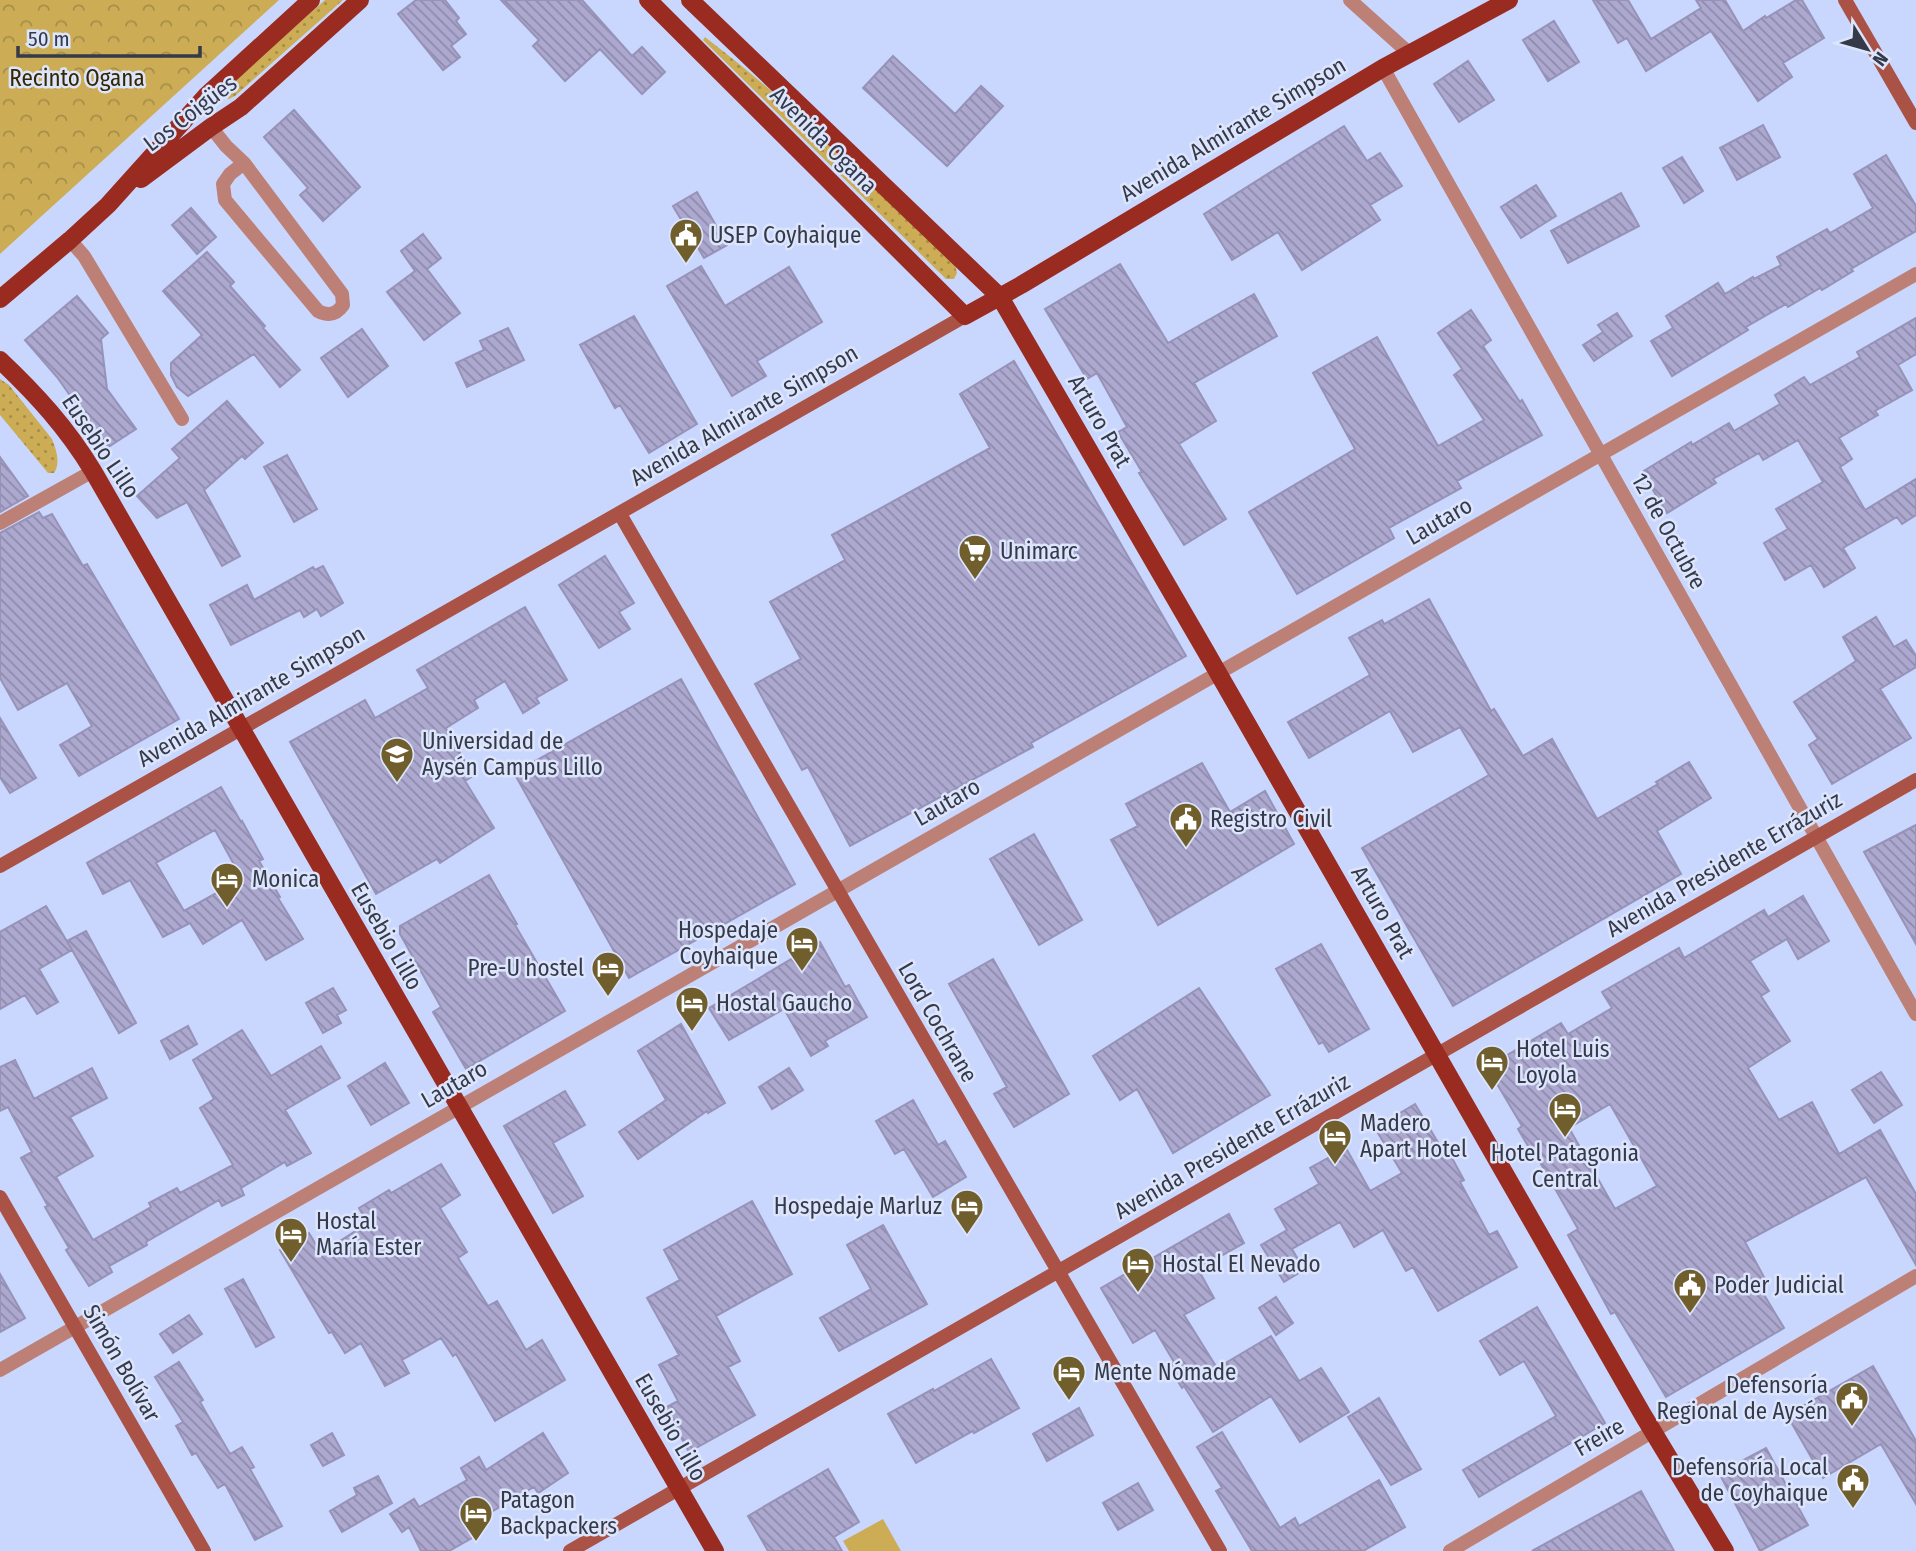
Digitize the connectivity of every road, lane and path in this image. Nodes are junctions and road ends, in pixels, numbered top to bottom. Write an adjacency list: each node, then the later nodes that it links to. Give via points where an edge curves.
1 (312, 0): 13 (main road, Los Coigües, via 206,96)
2 (360, 0): 11 (main road, Los Coigües, via 242,107)
3 (648, 0): 18 (main road, Avenida Ogana)
4 (690, 0): 16 (main road, Avenida Ogana)
5 (1350, 0): 8 (street)
6 (1509, 0): 8 (main road, Avenida Almirante Simpson)
7 (1846, 0): 10 (main road)
8 (1410, 54): 9 (main road, Avenida Almirante Simpson)
9 (1383, 68): 16 (main road, Avenida Almirante Simpson); 21 (street, 12 de Octubre)
10 (1916, 123)
11 (211, 127): 12 (street); 13 (main road, Los Coigües)
12 (244, 163): 12 (street, via 342,294 343,305 335,313 318,311 225,200 223,184)
13 (108, 205): 14 (main road, Los Coigües)
14 (70, 240): 17 (main road, Los Coigües); 20 (street)
15 (1916, 274): 21 (street, Lautaro)
16 (1000, 297): 18 (main road, Avenida Almirante Simpson); 25 (main road, Arturo Prat)
17 (0, 299)
18 (965, 316): 23 (main road, Avenida Almirante Simpson)
19 (0, 360): 22 (main road, Eusebio Lillo, via 49,408)
20 (182, 419)
21 (1600, 455): 25 (street, Lautaro); 28 (street, 12 de Octubre)
22 (93, 471): 24 (street); 26 (main road, Eusebio Lillo)
23 (620, 514): 26 (main road, Avenida Almirante Simpson); 30 (main road, Lord Cochrane)
24 (0, 523)
25 (1218, 673): 30 (street, Lautaro); 32 (main road, Arturo Prat)
26 (240, 730): 29 (main road, Avenida Almirante Simpson); 33 (main road, Eusebio Lillo)
27 (1916, 780): 28 (main road, Avenida Presidente Errázuriz)
28 (1815, 838): 31 (street, 12 de Octubre); 32 (main road, Avenida Presidente Errázuriz)
29 (0, 866)
30 (837, 893): 33 (street, Lautaro); 35 (main road, Lord Cochrane)
31 (1916, 1014)
32 (1436, 1055): 35 (main road, Avenida Presidente Errázuriz); 39 (main road, Arturo Prat)
33 (458, 1108): 37 (street, Lautaro); 40 (main road, Eusebio Lillo)
34 (0, 1197): 37 (main road, Simón Bolívar)
35 (1058, 1272): 40 (main road, Avenida Presidente Errázuriz); 44 (main road, Lord Cochrane)
36 (1916, 1276): 39 (street, Freire)
37 (75, 1327): 38 (street, Lautaro); 41 (main road, Simón Bolívar)
38 (0, 1370)
39 (1653, 1432): 45 (street, Freire); 46 (main road, Arturo Prat)
40 (678, 1489): 42 (main road, Avenida Presidente Errázuriz); 43 (main road, Eusebio Lillo)
41 (204, 1551)
42 (570, 1551)
43 (715, 1551)
44 (1220, 1551)
45 (1450, 1551)
46 (1725, 1551)

